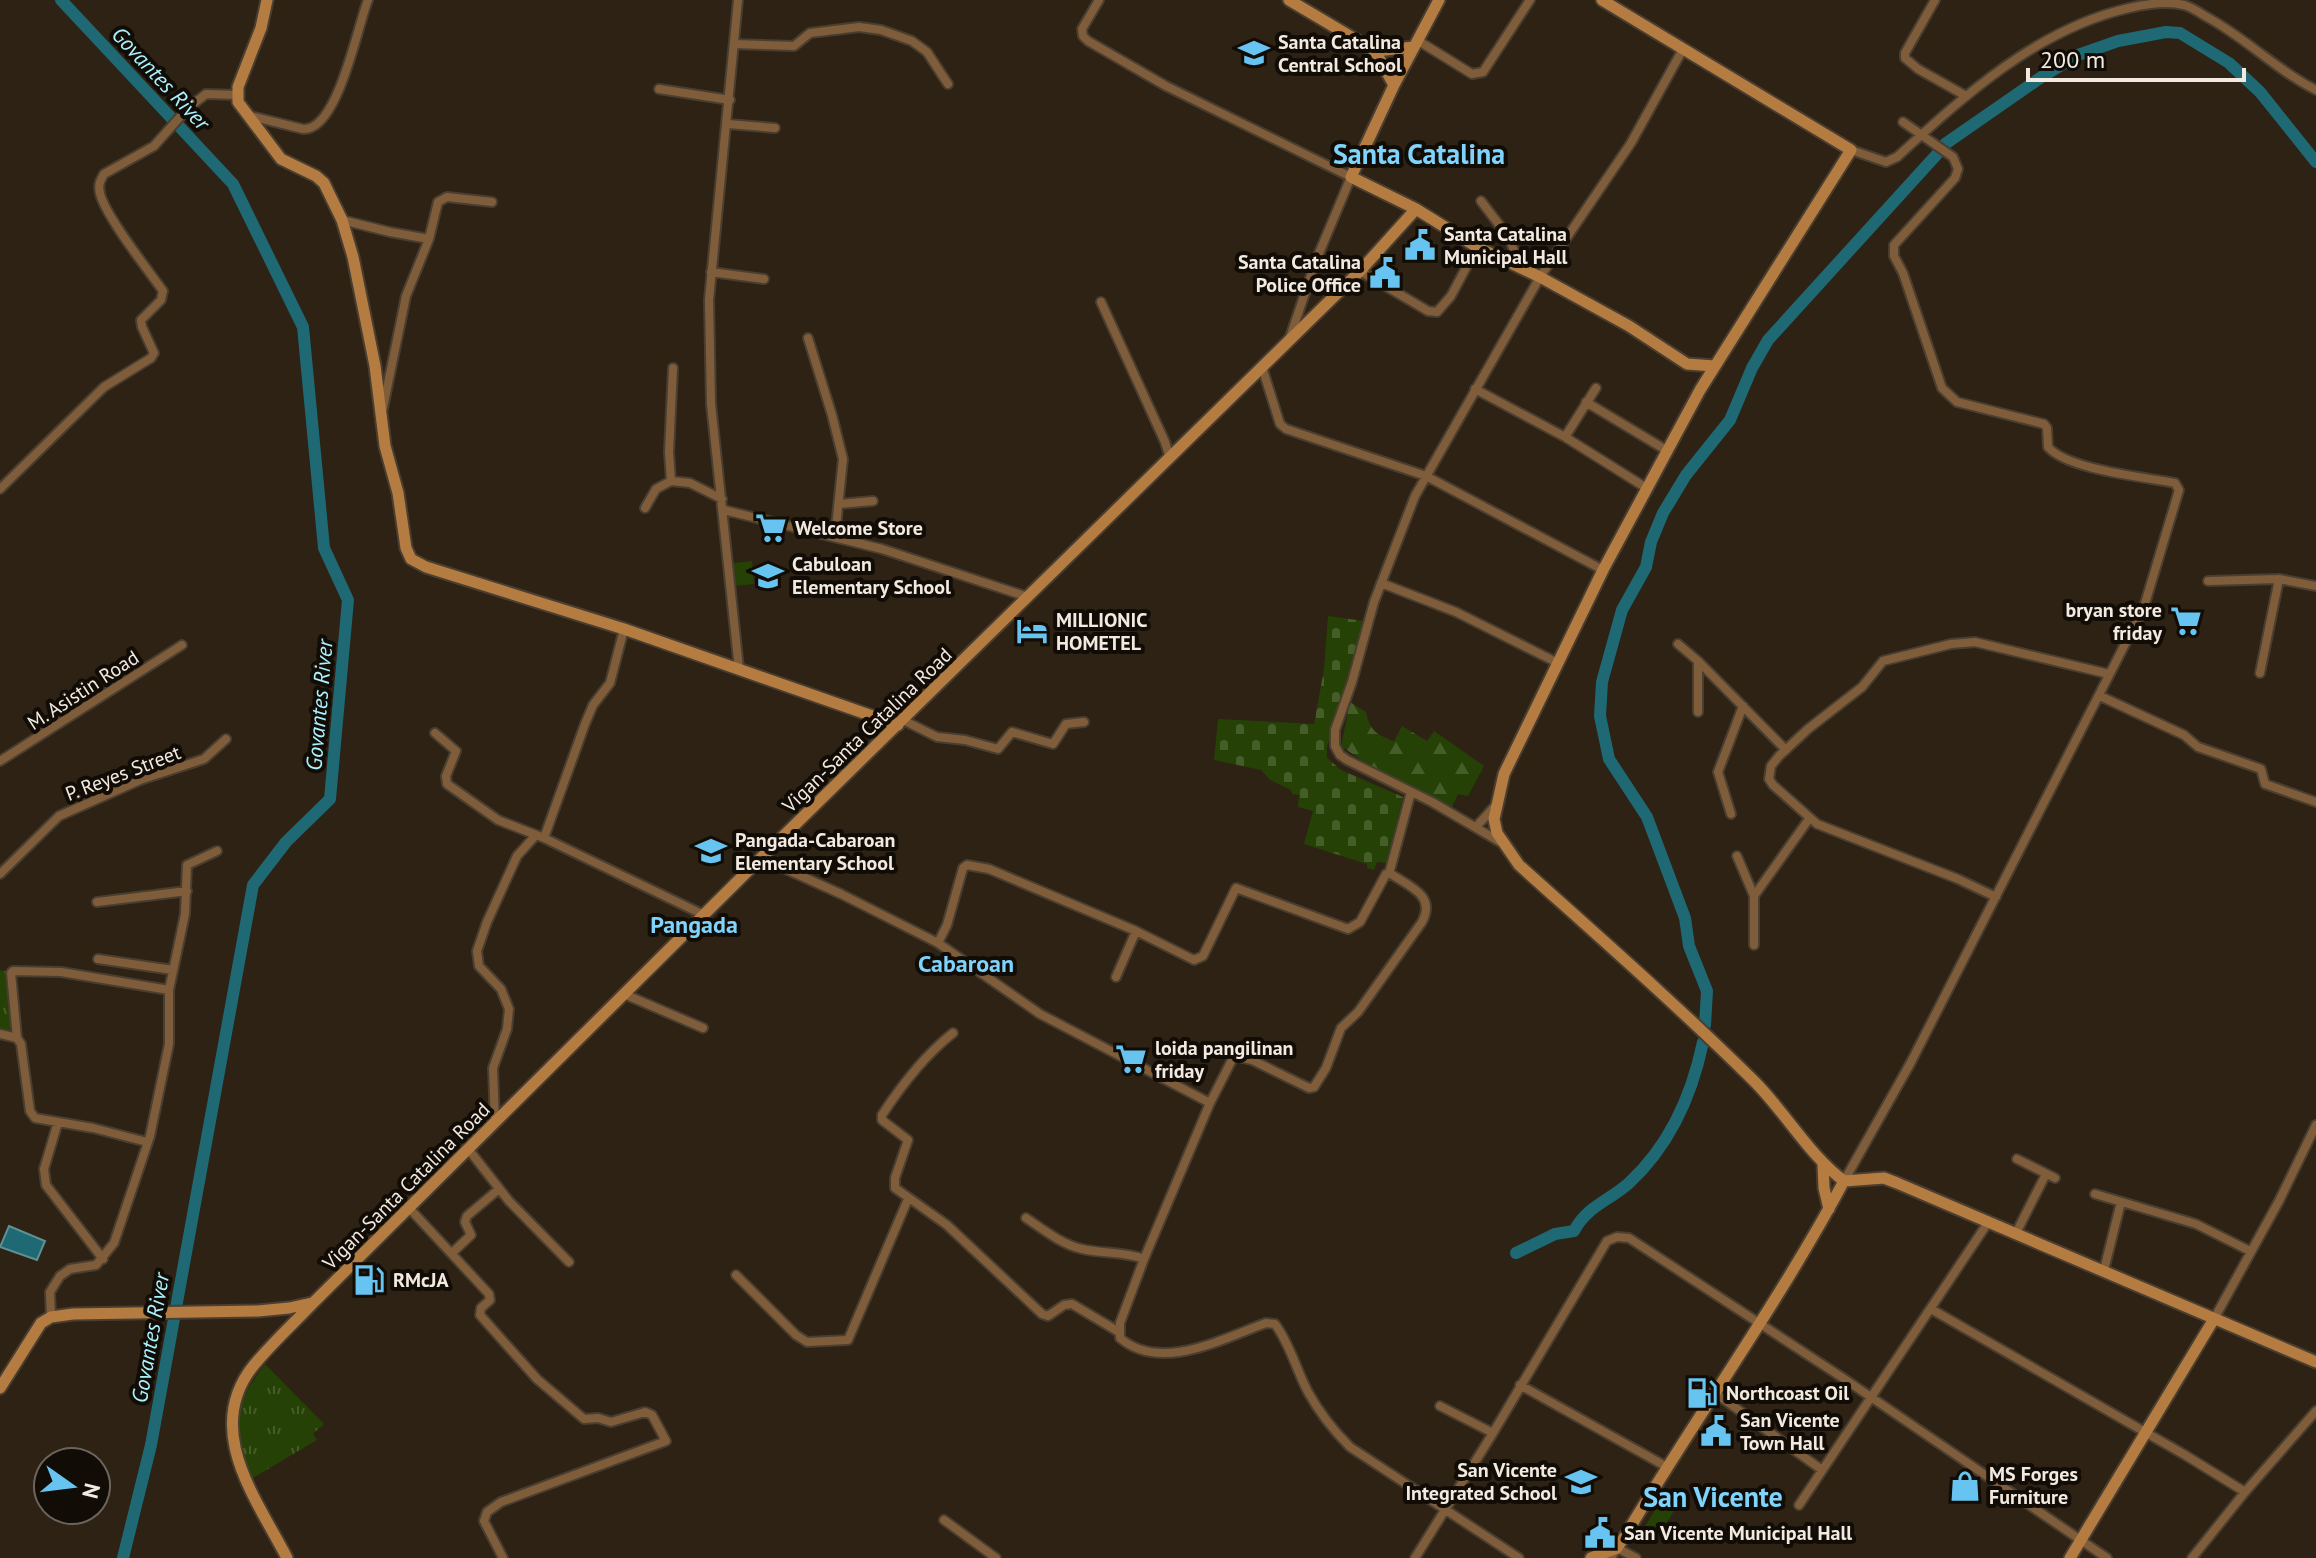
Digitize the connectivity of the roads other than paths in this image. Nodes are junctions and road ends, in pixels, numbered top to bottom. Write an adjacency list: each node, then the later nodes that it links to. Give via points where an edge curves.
1 (267, 0): 20 (main road)
2 (368, 0): 23 (street, via 336,99 317,125 303,129)
3 (738, 0): 12 (street)
4 (1099, 0): 29 (street, via 1082,29 1088,41 1166,86)
5 (1289, 0): 15 (main road)
6 (1439, 0): 13 (main road)
7 (1530, 0): 13 (street, via 1478,75)
8 (1602, 0): 11 (main road)
9 (1935, 0): 21 (street, via 1905,58)
10 (2186, 3): 19 (street); 21 (street, via 2102,14 2019,55)
11 (1621, 5): 14 (main road)
12 (734, 44): 16 (street, via 794,46 808,33 871,28 912,41 933,59); 22 (street)
13 (1416, 44): 15 (main road); 17 (main road)
14 (1683, 49): 28 (main road); 41 (street, via 1631,143)
15 (1375, 51): 17 (main road)
16 (948, 84)
17 (1394, 85): 29 (main road)
18 (659, 89): 22 (street)
19 (2316, 90)
20 (237, 95): 23 (main road); 60 (street, via 206,94 154,146 104,174 99,185 106,208 163,291 141,320 153,356 104,387)
21 (1966, 96): 27 (street)
22 (730, 100): 25 (street)
23 (247, 115): 34 (main road, via 281,159 321,179)
24 (1903, 122): 27 (street)
25 (728, 124): 26 (street); 40 (street)
26 (775, 128)
27 (1923, 134): 28 (street, via 1886,162); 81 (street, via 1953,157 1958,169 1895,242 1894,256 1942,388 1957,402 2044,424 2051,451 2069,459 2178,485 2150,593)
28 (1851, 150): 47 (main road)
29 (1351, 177): 30 (main road); 45 (street)
30 (1396, 199): 33 (main road); 35 (main road)
31 (1481, 201): 38 (street, via 1510,239)
32 (492, 202): 36 (street, via 440,199)
33 (1416, 209): 35 (main road, Vigan-Santa Catalina Road); 37 (main road)
34 (342, 220): 36 (street); 54 (main road)
35 (1397, 229): 39 (main road, Vigan-Santa Catalina Road)
36 (429, 239): 54 (street, via 406,296)
37 (1477, 247): 38 (main road); 39 (street, via 1437,312)
38 (1519, 266): 41 (main road)
39 (1360, 271): 45 (main road, Vigan-Santa Catalina Road)
40 (711, 272): 42 (street); 62 (street, via 708,371)
41 (1540, 277): 46 (main road); 51 (street)
42 (764, 279)
43 (1101, 302): 57 (street)
44 (808, 338): 64 (street, via 842,452)
45 (1289, 341): 48 (main road, Vigan-Santa Catalina Road)
46 (1687, 364): 47 (main road); 52 (main road)
47 (1714, 366): 52 (main road)
48 (1262, 367): 57 (main road, Vigan-Santa Catalina Road); 58 (street, via 1286,429)
49 (673, 368): 59 (street)
50 (1596, 388): 53 (street)
51 (1475, 389): 55 (street); 58 (street)
52 (1700, 390): 56 (main road)
53 (1586, 402): 55 (street); 56 (street)
54 (382, 412): 74 (main road, via 411,559)
55 (1565, 437): 61 (street)
56 (1666, 450): 61 (main road)
57 (1170, 458): 73 (main road, Vigan-Santa Catalina Road)
58 (1426, 476): 68 (street); 71 (street)
59 (671, 481): 62 (street, via 690,483); 65 (street, via 656,489)
60 (0, 489)
61 (1648, 489): 68 (main road)
62 (722, 499): 66 (street)
63 (873, 501): 64 (street)
64 (839, 504): 67 (street)
65 (645, 508)
66 (724, 510): 67 (street); 79 (street)
67 (835, 537): 73 (street)
68 (1603, 570): 78 (main road)
69 (2279, 579): 70 (street); 72 (street); 80 (street)
70 (2208, 581)
71 (1381, 583): 78 (street, via 1456,612); 91 (street, via 1335,730 1335,746 1347,760)
72 (2316, 586)
73 (1028, 597): 85 (main road, Vigan-Santa Catalina Road)
74 (624, 629): 79 (main road); 97 (street, via 610,683 593,705)
75 (1678, 644): 77 (street)
76 (182, 645): 90 (street, M. Asistin Road)
77 (1698, 661): 83 (street); 84 (street)
78 (1558, 663): 93 (main road, via 1504,774)
79 (739, 669): 85 (main road)
80 (2260, 673)
81 (2109, 674): 82 (street); 89 (street, via 1989,644 1951,644 1879,663 1862,687)
82 (2100, 696): 92 (street, via 2184,735 2198,747 2261,769 2265,784); 106 (street)
83 (1743, 706): 89 (street); 94 (street, via 1718,772)
84 (1698, 712)
85 (900, 722): 86 (street, via 937,737 998,749 1012,732 1054,743 1066,724); 101 (main road, Vigan-Santa Catalina Road)
86 (1084, 722)
87 (435, 733): 97 (street, via 456,751 447,784 498,820)
88 (226, 739): 102 (street, P. Reyes Street, via 204,759 59,816)
89 (1786, 750): 95 (street, via 1771,766 1769,779)
90 (0, 761)
91 (1411, 792): 96 (street); 103 (street)
92 (2316, 802)
93 (1496, 805): 96 (street); 98 (main road, via 1494,819)
94 (1731, 814)
95 (1809, 819): 105 (street); 106 (street)
96 (1476, 827): 98 (street)
97 (540, 837): 108 (street); 123 (street, via 523,848 512,866 477,951 479,966 501,989 509,1009 493,1068)
98 (1503, 844): 128 (main road, via 1519,865 1758,1085)
99 (217, 851): 104 (street, via 188,864)
100 (1737, 856): 105 (street)
101 (761, 858): 108 (main road, Vigan-Santa Catalina Road); 110 (street)
102 (0, 874)
103 (1389, 874): 109 (street, via 1353,928 1236,888 1198,960); 121 (street, via 1423,897 1428,911 1341,1028 1314,1087 1237,1055)
104 (187, 891): 107 (street); 113 (street)
105 (1754, 896): 111 (street)
106 (1996, 897): 129 (street)
107 (97, 902)
108 (704, 915): 116 (main road, Vigan-Santa Catalina Road)
109 (1136, 931): 110 (street, via 989,869 967,865); 114 (street)
110 (938, 943): 121 (street, via 1040,1014)
111 (1754, 945)
112 (98, 959): 113 (street)
113 (173, 970): 115 (street)
114 (1116, 977)
115 (169, 990): 120 (street, via 61,972 14,970); 125 (street, via 169,1044)
116 (624, 994): 117 (street); 123 (main road, Vigan-Santa Catalina Road)
117 (703, 1028)
118 (953, 1033): 132 (street, via 882,1115 908,1140 894,1184)
119 (0, 1034): 120 (street)
120 (17, 1038): 122 (street, via 31,1114)
121 (1210, 1103): 142 (street)
122 (58, 1122): 125 (street); 141 (street, via 44,1169 46,1185)
123 (495, 1123): 126 (main road, Vigan-Santa Catalina Road)
124 (2316, 1125): 139 (street)
125 (147, 1142): 141 (street, via 118,1232)
126 (469, 1150): 130 (street); 134 (main road, Vigan-Santa Catalina Road)
127 (2017, 1159): 138 (street, via 2050,1176)
128 (1823, 1165): 129 (main road); 135 (main road)
129 (1844, 1181): 135 (main road); 137 (main road, via 1888,1179)
130 (499, 1189): 140 (street, via 467,1216 471,1235); 143 (street)
131 (2095, 1194): 133 (street)
132 (908, 1199): 145 (street, via 848,1340 807,1342); 152 (street, via 947,1225 1042,1314 1072,1304)
133 (2121, 1202): 139 (street, via 2196,1224); 144 (street)
134 (410, 1209): 140 (street); 146 (main road, Vigan-Santa Catalina Road)
135 (1829, 1209): 151 (main road)
136 (1026, 1218): 142 (street, via 1077,1248)
137 (1989, 1221): 138 (main road); 147 (street)
138 (2016, 1233): 144 (main road)
139 (2250, 1251): 150 (street)
140 (453, 1252): 172 (street, via 490,1296 480,1315 537,1379 584,1419 611,1422 645,1412 652,1415 666,1441 501,1502 487,1512 484,1521)
141 (103, 1259): 149 (street, via 60,1276 50,1292)
142 (1144, 1259): 152 (street)
143 (569, 1262)
144 (2104, 1270): 150 (main road)
145 (736, 1275)
146 (314, 1302): 148 (main road); 153 (main road, Vigan-Santa Catalina Road)
147 (1931, 1309): 158 (street); 162 (street)
148 (272, 1310): 149 (main road); 153 (main road, via 280,1322)
149 (51, 1317): 156 (main road, via 35,1329)
150 (2214, 1319): 154 (main road); 162 (main road)
151 (1760, 1322): 155 (street, via 1629,1238 1617,1237 1607,1241); 157 (main road); 158 (street)
152 (1119, 1332): 167 (street, via 1132,1346 1172,1354 1275,1324 1309,1393 1335,1431 1373,1464)
153 (280, 1337): 171 (main road, Vigan-Santa Catalina Road, via 238,1391 232,1427 245,1480)
154 (2316, 1362)
155 (1520, 1385): 161 (street); 163 (street)
156 (0, 1388)
157 (1715, 1393): 163 (main road); 164 (street)
158 (1870, 1398): 164 (street); 169 (street)
159 (1440, 1406): 161 (street)
160 (2316, 1411): 165 (street)
161 (1493, 1433): 167 (street)
162 (2146, 1433): 165 (street); 169 (main road)
163 (1667, 1467): 170 (main road)
164 (1822, 1470): 166 (street)
165 (2245, 1492): 180 (street)
166 (1799, 1505)
167 (1447, 1509): 174 (street); 175 (street)
168 (944, 1520): 173 (street)
169 (2081, 1540): 178 (main road); 179 (street)
170 (1614, 1553): 176 (main road); 177 (street)
171 (287, 1558)
172 (503, 1558)
173 (996, 1558)
174 (1415, 1558)
175 (1519, 1558)
176 (1591, 1558)
177 (1636, 1558)
178 (2070, 1558)
179 (2107, 1558)
180 (2192, 1558)

